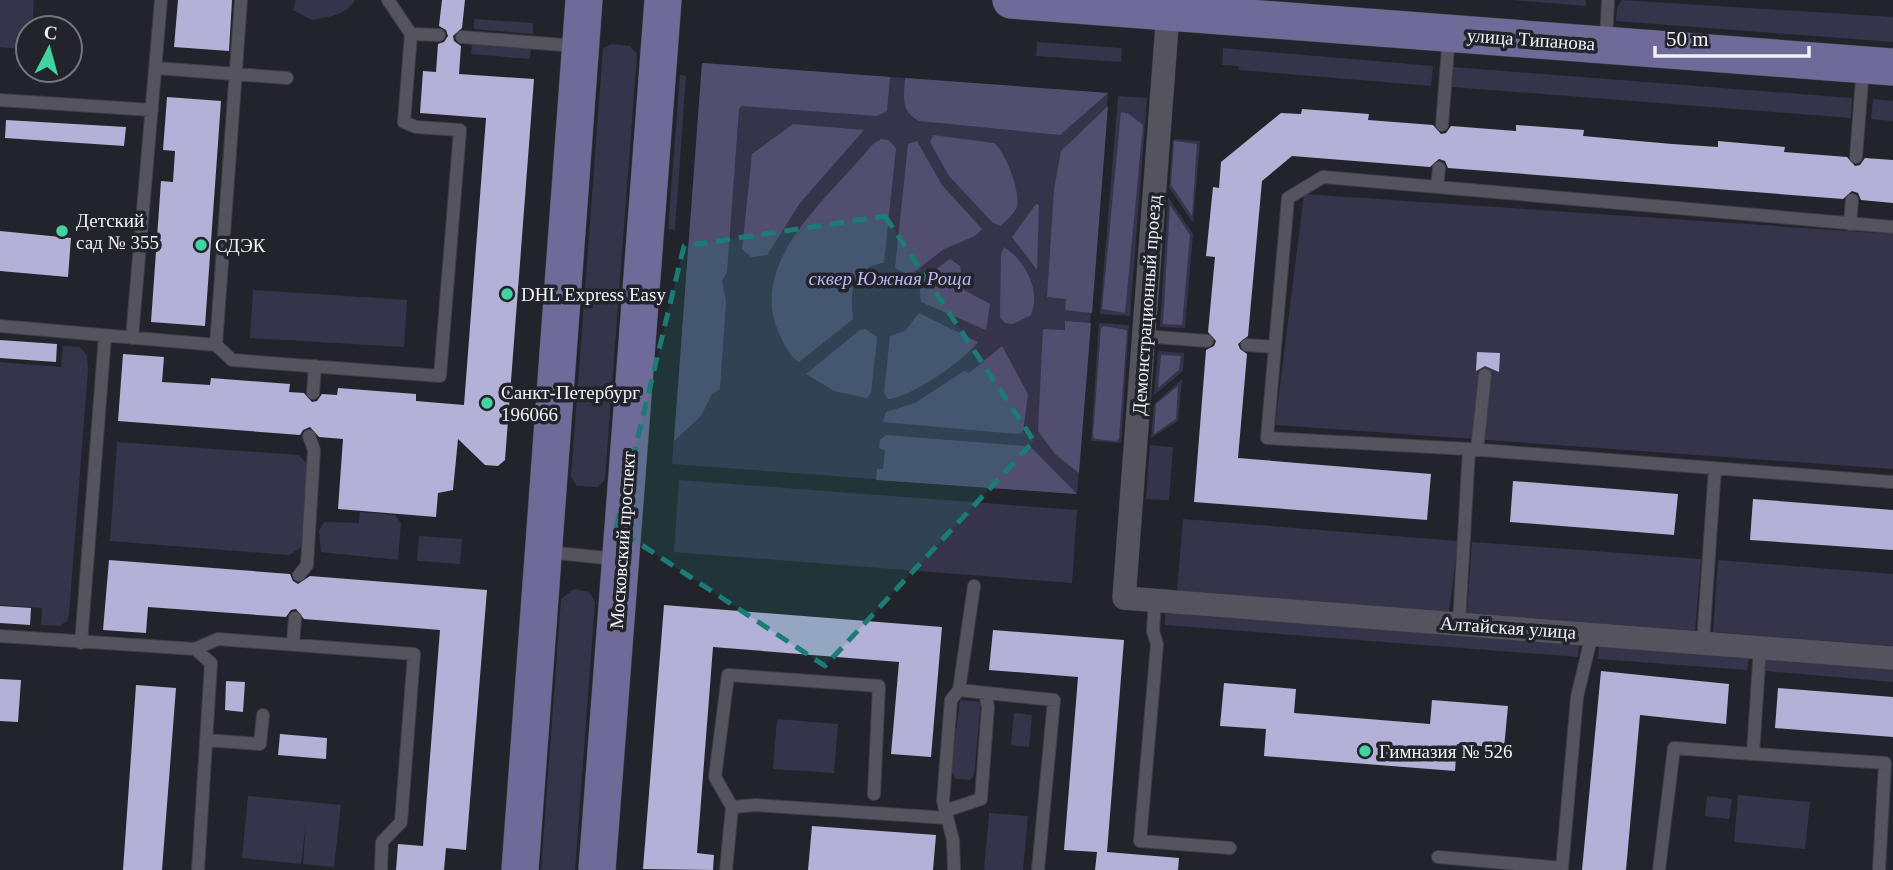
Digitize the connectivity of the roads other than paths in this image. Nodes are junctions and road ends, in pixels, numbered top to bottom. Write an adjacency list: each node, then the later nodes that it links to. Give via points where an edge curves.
1 (161, 0): 16 (lane)
2 (241, 0): 17 (lane)
3 (388, 0): 10 (lane)
4 (584, 0): 14 (main road)
5 (663, 0): 44 (main road, Московский проспект)
6 (1011, 0): 8 (main road, улица Типанова)
7 (1608, 0): 13 (lane)
8 (1168, 12): 9 (main road, улица Типанова); 30 (street, Демонстрационный проезд)
9 (1450, 33): 13 (main road, улица Типанова); 21 (lane)
10 (411, 34): 11 (lane); 36 (lane, via 404,122 460,130 440,376)
11 (439, 35)
12 (462, 37): 14 (lane)
13 (1605, 45): 15 (main road, улица Типанова)
14 (580, 47): 43 (main road)
15 (1878, 66): 22 (lane)
16 (156, 68): 17 (lane); 20 (lane)
17 (236, 74): 18 (lane); 33 (lane)
18 (287, 78)
19 (0, 100): 20 (lane)
20 (152, 110): 31 (lane)
21 (1443, 125)
22 (1856, 157)
23 (1439, 168): 24 (lane)
24 (1437, 187): 26 (lane); 35 (lane, via 1324,177 1288,198)
25 (1852, 200): 26 (lane)
26 (1850, 223): 27 (lane)
27 (1893, 227)
28 (0, 326): 29 (lane)
29 (105, 336): 31 (lane); 54 (lane)
30 (1144, 336): 32 (lane); 47 (street, Демонстрационный проезд)
31 (132, 338): 33 (lane)
32 (1207, 341)
33 (216, 345): 36 (lane, via 232,360)
34 (1247, 345): 35 (lane)
35 (1275, 347): 40 (lane, via 1267,438)
36 (315, 366): 38 (lane)
37 (1485, 375): 40 (lane)
38 (313, 393)
39 (309, 436): 45 (lane, via 314,450 307,565)
40 (1473, 450): 41 (lane); 50 (lane)
41 (1715, 468): 42 (lane); 53 (lane)
42 (1893, 482)
43 (543, 552): 44 (lane); 71 (main road)
44 (620, 559): 72 (main road, Московский проспект)
45 (299, 575)
46 (974, 586): 59 (lane)
47 (1124, 598): 48 (street, Алтайская улица)
48 (1155, 600): 50 (street, Алтайская улица); 67 (lane, via 1156,656 1140,841)
49 (295, 618): 55 (lane)
50 (1459, 624): 51 (street, Алтайская улица)
51 (1592, 634): 53 (street, Алтайская улица); 68 (lane, via 1577,697 1562,868)
52 (0, 636): 54 (lane)
53 (1703, 642): 56 (street, Алтайская улица)
54 (81, 643): 57 (lane)
55 (293, 644): 57 (lane, via 218,639); 70 (lane, via 414,654 401,822 382,842)
56 (1759, 647): 58 (street, Алтайская улица); 63 (lane)
57 (195, 649): 62 (lane, via 211,663)
58 (1893, 658)
59 (960, 690): 60 (lane); 66 (lane, via 951,700 943,801)
60 (985, 694): 66 (lane, via 981,799); 75 (lane, via 1054,700)
61 (263, 715): 62 (lane, via 260,744)
62 (206, 740): 69 (lane)
63 (1753, 754): 76 (lane, via 1674,748); 77 (lane, via 1885,763)
64 (874, 794): 65 (lane, via 879,686 728,675 715,777)
65 (732, 807): 66 (lane); 73 (lane)
66 (946, 814): 74 (lane)
67 (1230, 848)
68 (1438, 857)
69 (198, 870)
70 (381, 870)
71 (520, 870)
72 (597, 870)
73 (726, 870)
74 (954, 870)
75 (1038, 870)
76 (1659, 870)
77 (1879, 870)

